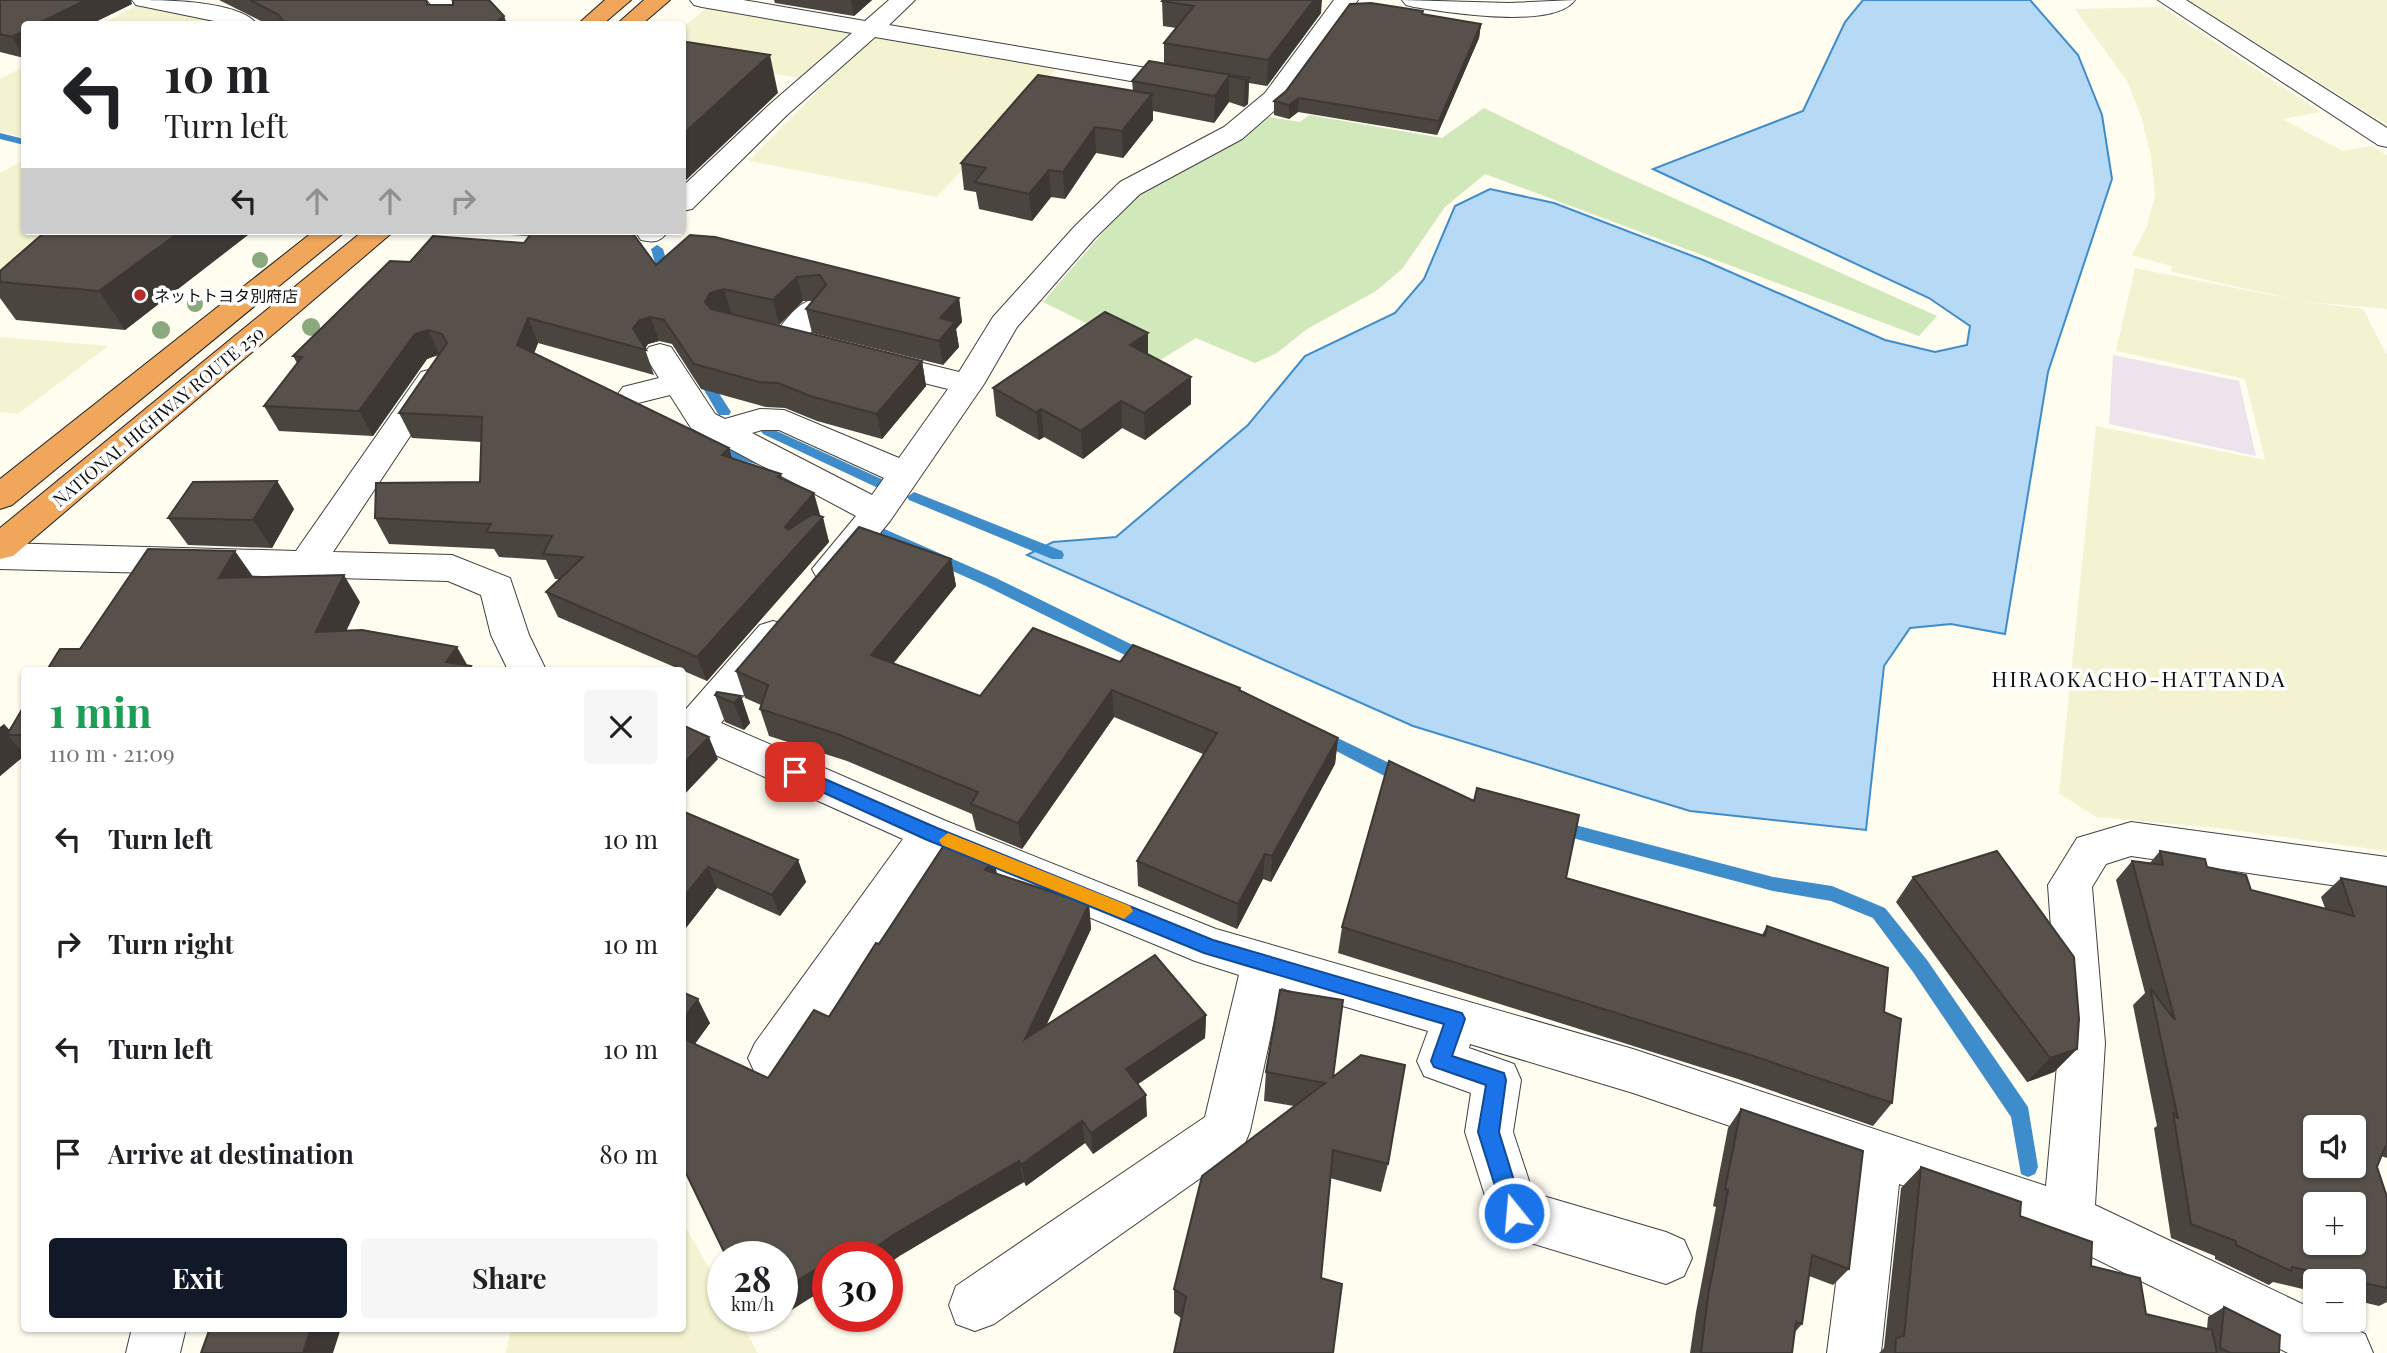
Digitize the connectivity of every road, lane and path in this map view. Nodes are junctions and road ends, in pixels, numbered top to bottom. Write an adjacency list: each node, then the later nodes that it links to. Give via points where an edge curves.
1 (144, 0): 11 (street)
2 (439, 0): 12 (street)
3 (619, 0): 13 (highway)
4 (658, 0): 14 (highway)
5 (702, 0): 15 (street)
6 (903, 0): 15 (street)
7 (1346, 0): 27 (street, via 1233,133 1130,188 1085,232 1004,323)
8 (1414, 0): 9 (street, via 1473,9 1540,9)
9 (1563, 0)
10 (2170, 0): 17 (street)
11 (240, 21)
12 (447, 21)
13 (593, 21)
14 (632, 21)
15 (872, 29): 16 (street); 18 (street, via 778,110)
16 (1208, 86)
17 (2387, 139)
18 (686, 199)
19 (327, 235): 31 (highway, NATIONAL HIGHWAY ROUTE 250)
20 (375, 235): 33 (highway, NATIONAL HIGHWAY ROUTE 250)
21 (814, 308): 22 (street)
22 (788, 339)
23 (660, 355): 26 (street)
24 (851, 355): 27 (street)
25 (440, 367): 35 (street)
26 (678, 383): 28 (street); 29 (street, via 703,421)
27 (968, 384): 30 (street)
28 (634, 394)
29 (722, 431): 30 (street, via 760,419 784,420); 32 (street)
30 (904, 474): 32 (street)
31 (0, 497)
32 (878, 513): 37 (street)
33 (0, 547)
34 (0, 556): 35 (street)
35 (305, 565): 36 (street, via 452,568 497,587 510,635)
36 (526, 667)
37 (688, 725): 38 (street)
38 (931, 834): 40 (street, via 1210,947); 42 (street)
39 (2387, 876): 44 (street, via 2131,839 2092,850 2070,885 2082,1043)
40 (1264, 963): 41 (street); 46 (street, via 1226,1131)
41 (1455, 1019): 43 (street, via 1633,1071); 45 (street, via 1441,1061 1497,1080 1489,1132 1514,1213)
42 (772, 1058)
43 (1878, 1152): 44 (street); 49 (street)
44 (2069, 1219): 50 (street)
45 (1666, 1258)
46 (975, 1305)
47 (158, 1332): 48 (street)
48 (153, 1353)
49 (1854, 1353)
50 (2346, 1353)

